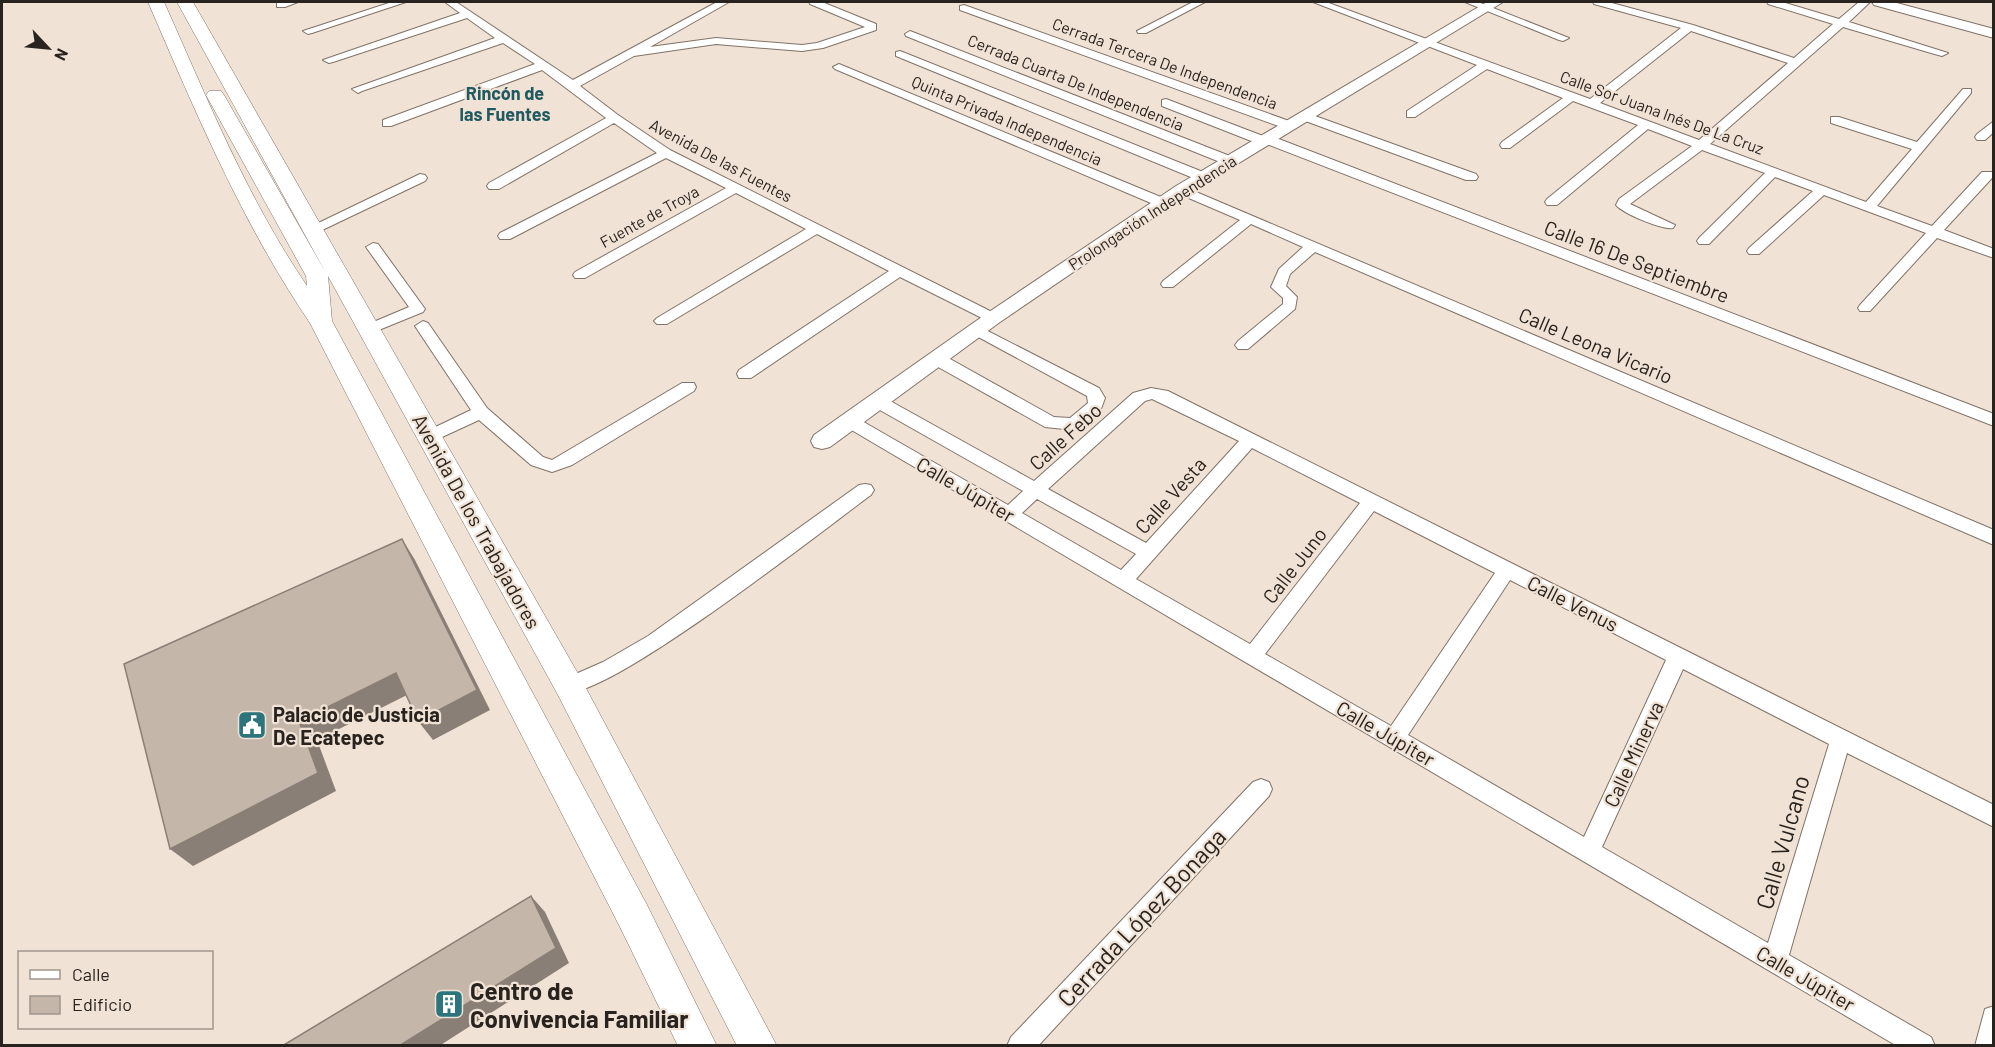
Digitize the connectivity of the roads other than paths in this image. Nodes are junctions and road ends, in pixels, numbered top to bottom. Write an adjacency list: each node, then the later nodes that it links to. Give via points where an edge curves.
1 (156, 2): 88 (main road, via 248,206 292,283)
2 (165, 2): 88 (main road, via 317,276)
3 (173, 2): 42 (main road, via 211,66)
4 (185, 2): 42 (main road, Avenida De los Trabajadores)
5 (293, 2): 17 (street)
6 (401, 2): 22 (street)
7 (450, 2): 19 (street, Avenida De las Fuentes)
8 (724, 2): 29 (street)
9 (814, 2): 29 (street, via 872,28 802,48 716,41)
10 (1200, 2): 23 (street)
11 (1318, 2): 28 (street, Calle Sor Juana Inés De La Cruz)
12 (1598, 2): 21 (street)
13 (1772, 2): 20 (street)
14 (1865, 2): 20 (street)
15 (1879, 2): 25 (street)
16 (1484, 4): 27 (street); 28 (street, Prolongación Independencia)
17 (281, 5)
18 (964, 8): 50 (street, Cerrada Tercera De Independencia)
19 (469, 14): 26 (street, Avenida De las Fuentes); 32 (street)
20 (1842, 22): 30 (street); 33 (street)
21 (1689, 27): 33 (street); 41 (street)
22 (308, 31)
23 (1142, 32)
24 (910, 34): 58 (street, Cerrada Cuarta De Independencia)
25 (1994, 34)
26 (505, 38): 35 (street, Avenida De las Fuentes); 38 (street)
27 (1563, 38)
28 (1429, 43): 34 (street, Calle Sor Juana Inés De La Cruz); 45 (street, Prolongación Independencia)
29 (630, 53): 37 (street)
30 (1942, 53)
31 (900, 54): 61 (street)
32 (329, 60)
33 (1796, 62): 54 (street)
34 (1486, 64): 40 (street, Calle Sor Juana Inés De La Cruz); 44 (street)
35 (544, 65): 37 (street, Avenida De las Fuentes); 48 (street)
36 (839, 67): 69 (street, Quinta Privada Independencia)
37 (572, 85): 46 (street, Avenida De las Fuentes)
38 (358, 89)
39 (1967, 90): 56 (street)
40 (1573, 96): 41 (street, Calle Sor Juana Inés De La Cruz); 55 (street)
41 (1592, 103): 49 (street, Calle Sor Juana Inés De La Cruz)
42 (242, 104): 73 (main road, Avenida De los Trabajadores)
43 (1166, 104): 53 (street, Calle 16 De Septiembre)
44 (1411, 114)
45 (1304, 116): 50 (street, Prolongación Independencia); 62 (street)
46 (614, 118): 57 (street, Avenida De las Fuentes); 64 (street)
47 (1835, 120): 56 (street)
48 (387, 123)
49 (1647, 124): 54 (street, Calle Sor Juana Inés De La Cruz); 68 (street)
50 (1288, 125): 53 (street, Prolongación Independencia)
51 (1993, 126): 52 (street)
52 (1981, 137)
53 (1265, 140): 58 (street, Prolongación Independencia); 99 (street, Calle 16 De Septiembre)
54 (1702, 144): 59 (street, Calle Sor Juana Inés De La Cruz); 72 (street, via 1624,202 1627,208)
55 (1506, 145)
56 (1920, 147): 70 (street)
57 (666, 153): 65 (street, Avenida De las Fuentes); 76 (street)
58 (1230, 161): 61 (street, Prolongación Independencia)
59 (1774, 171): 66 (street, Calle Sor Juana Inés De La Cruz); 77 (street)
60 (1987, 175): 75 (street)
61 (1203, 177): 67 (street, Prolongación Independencia)
62 (1471, 177)
63 (420, 178): 73 (street)
64 (494, 186)
65 (736, 188): 74 (street, Avenida De las Fuentes); 83 (street, Fuente de Troya)
66 (1823, 189): 70 (street, Calle Sor Juana Inés De La Cruz); 80 (street)
67 (1182, 190): 69 (street, Prolongación Independencia); 71 (street, Calle Leona Vicario)
68 (1552, 202)
69 (1163, 203): 86 (street, Prolongación Independencia)
70 (1869, 207): 75 (street, Calle Sor Juana Inés De La Cruz)
71 (1249, 219): 78 (street, Calle Leona Vicario); 84 (street)
72 (1668, 225)
73 (313, 229): 90 (main road, Avenida De los Trabajadores)
74 (816, 229): 82 (street, Avenida De las Fuentes); 87 (street)
75 (1935, 232): 81 (street, Calle Sor Juana Inés De La Cruz); 85 (street)
76 (505, 236)
77 (1704, 241)
78 (1313, 246): 92 (street, via 1284,272 1278,287 1290,297 1290,306); 108 (street, Calle Leona Vicario)
79 (373, 247): 90 (street, via 418,309)
80 (1754, 251)
81 (1994, 254)
82 (899, 271): 86 (street, Avenida De las Fuentes); 94 (street)
83 (580, 275)
84 (1168, 284)
85 (1865, 308)
86 (993, 318): 91 (street, Prolongación Independencia)
87 (662, 321)
88 (321, 322): 122 (main road)
89 (423, 326): 98 (street)
90 (369, 329): 101 (main road, Avenida De los Trabajadores)
91 (976, 330): 93 (street, Prolongación Independencia); 93 (street, via 1093,392 1097,398 1095,405 1074,424 1051,423)
92 (1243, 345)
93 (937, 359): 97 (street, Prolongación Independencia)
94 (745, 374)
95 (688, 387): 98 (street, via 552,466 537,461)
96 (1151, 393): 102 (street, Calle Venus); 105 (street, Calle Febo, via 1139,397)
97 (877, 401): 100 (street, Prolongación Independencia); 105 (street)
98 (481, 412): 101 (street)
99 (1994, 420)
100 (849, 421): 103 (street, Prolongación Independencia); 107 (street, Calle Júpiter)
101 (429, 437): 114 (main road, Avenida De los Trabajadores)
102 (1250, 440): 106 (street, Calle Venus); 109 (street, Calle Vesta)
103 (822, 441)
104 (865, 490): 114 (street, via 655,642 610,669)
105 (1036, 490): 107 (street, Calle Febo); 109 (street)
106 (1372, 501): 110 (street, Calle Venus); 112 (street, Calle Juno)
107 (1009, 514): 111 (street, Calle Júpiter)
108 (1994, 537)
109 (1149, 552): 111 (street, Calle Vesta)
110 (1507, 570): 113 (street, Calle Venus); 115 (street)
111 (1123, 580): 112 (street, Calle Júpiter)
112 (1252, 656): 115 (street, Calle Júpiter)
113 (1678, 657): 116 (street, Calle Venus); 119 (street, Calle Minerva)
114 (569, 686): 123 (main road, Avenida De los Trabajadores)
115 (1394, 738): 119 (street, Calle Júpiter)
116 (1841, 739): 118 (street, Calle Venus); 120 (street, Calle Vulcano)
117 (1261, 789): 124 (street, Cerrada López Bonaga)
118 (1994, 817)
119 (1588, 852): 120 (street, Calle Júpiter)
120 (1775, 961): 125 (street, Calle Júpiter)
121 (1994, 1018): 126 (street)
122 (698, 1046)
123 (758, 1046)
124 (1020, 1046)
125 (1922, 1046)
126 (1988, 1046)

